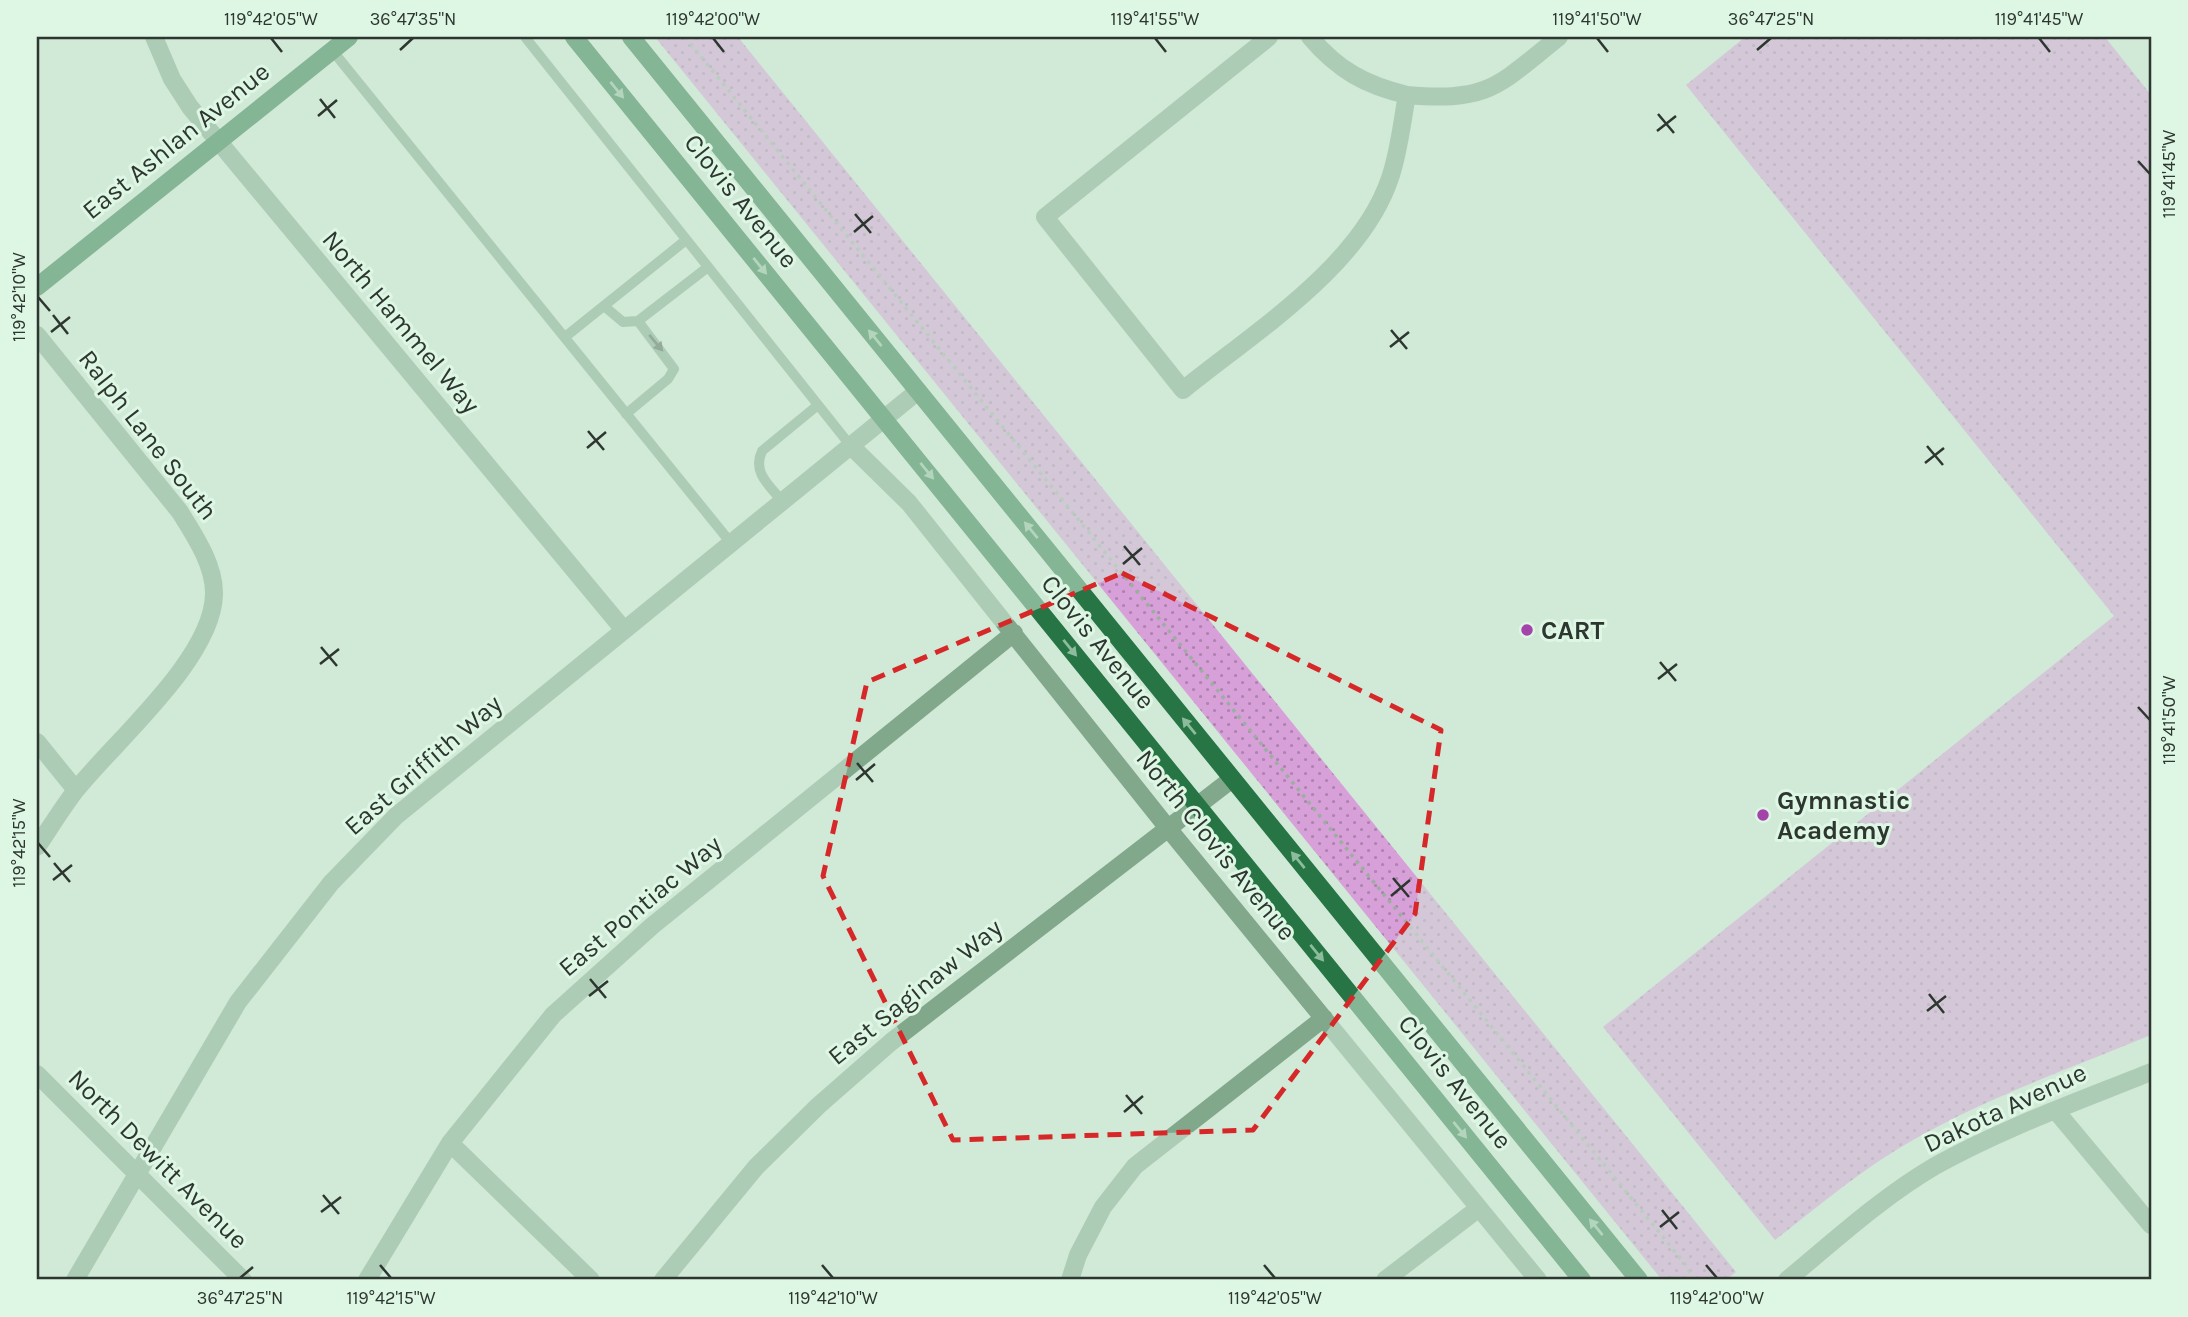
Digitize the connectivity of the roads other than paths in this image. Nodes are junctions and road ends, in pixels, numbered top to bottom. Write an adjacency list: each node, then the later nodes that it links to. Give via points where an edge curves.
1 (154, 37): 11 (street, North Hammel Way, via 172,79)
2 (349, 37): 9 (main road, East Ashlan Avenue)
3 (525, 37): 12 (lane)
4 (574, 37): 22 (main road, Clovis Avenue, one-way to 22)
5 (631, 37): 19 (main road, Clovis Avenue, one-way to 5)
6 (1269, 37): 10 (street, via 1045,217 1183,390 1335,267 1358,239 1389,180)
7 (1310, 37): 10 (street, via 1329,60 1350,75)
8 (1559, 37): 10 (street, via 1491,89 1448,98)
9 (332, 50): 11 (main road, East Ashlan Avenue); 18 (lane)
10 (1407, 95)
11 (217, 141): 14 (main road, East Ashlan Avenue); 26 (street, North Hammel Way)
12 (686, 240): 13 (lane); 15 (lane)
13 (708, 267): 16 (lane); 20 (lane)
14 (37, 287)
15 (604, 306): 16 (lane, via 623,322); 18 (lane)
16 (638, 321): 21 (lane, one-way to 21, via 674,369)
17 (37, 335): 30 (street, Ralph Lane South, via 180,512 202,550 215,593 210,622 187,662)
18 (565, 337): 21 (lane)
19 (918, 391): 22 (street, East Griffith Way); 29 (main road, Clovis Avenue, one-way to 19)
20 (818, 405): 23 (lane); 24 (lane, via 762,451 757,462 759,472)
21 (626, 414): 25 (lane)
22 (884, 418): 23 (street, East Griffith Way); 31 (main road, Clovis Avenue, one-way to 31)
23 (850, 445): 24 (street, East Griffith Way); 27 (street, North Clovis Avenue, via 909,503)
24 (782, 501): 25 (street, East Griffith Way)
25 (731, 543): 26 (street, East Griffith Way)
26 (624, 630): 39 (street, East Griffith Way, via 396,816 331,883 238,1002)
27 (1014, 633): 32 (street, North Clovis Avenue); 38 (street, East Pontiac Way, via 599,971 519,1054)
28 (37, 742): 30 (street)
29 (1232, 779): 31 (street, East Saginaw Way); 51 (main road, Clovis Avenue, one-way to 29)
30 (76, 790): 33 (street, Ralph Lane South)
31 (1196, 805): 32 (street, East Saginaw Way); 50 (main road, Clovis Avenue, one-way to 50)
32 (1167, 827): 34 (street, North Clovis Avenue); 46 (street, East Saginaw Way, via 891,1042 818,1106 756,1167)
33 (37, 847)
34 (1324, 1018): 40 (street, North Clovis Avenue); 47 (street, via 1135,1166 1103,1207)
35 (2151, 1072): 37 (street, Dakota Avenue)
36 (37, 1074): 39 (street, North Dewitt Avenue)
37 (2056, 1111): 41 (street); 52 (street, Dakota Avenue, via 1933,1167)
38 (450, 1143): 44 (street, East Pontiac Way); 45 (street)
39 (137, 1177): 42 (street, East Griffith Way); 43 (street, North Dewitt Avenue)
40 (1479, 1208): 48 (street); 49 (street, North Clovis Avenue)
41 (2151, 1225)
42 (75, 1280)
43 (243, 1280)
44 (367, 1280)
45 (592, 1280)
46 (663, 1280)
47 (1070, 1280)
48 (1385, 1280)
49 (1538, 1280)
50 (1582, 1280)
51 (1639, 1280)
52 (1787, 1280)

